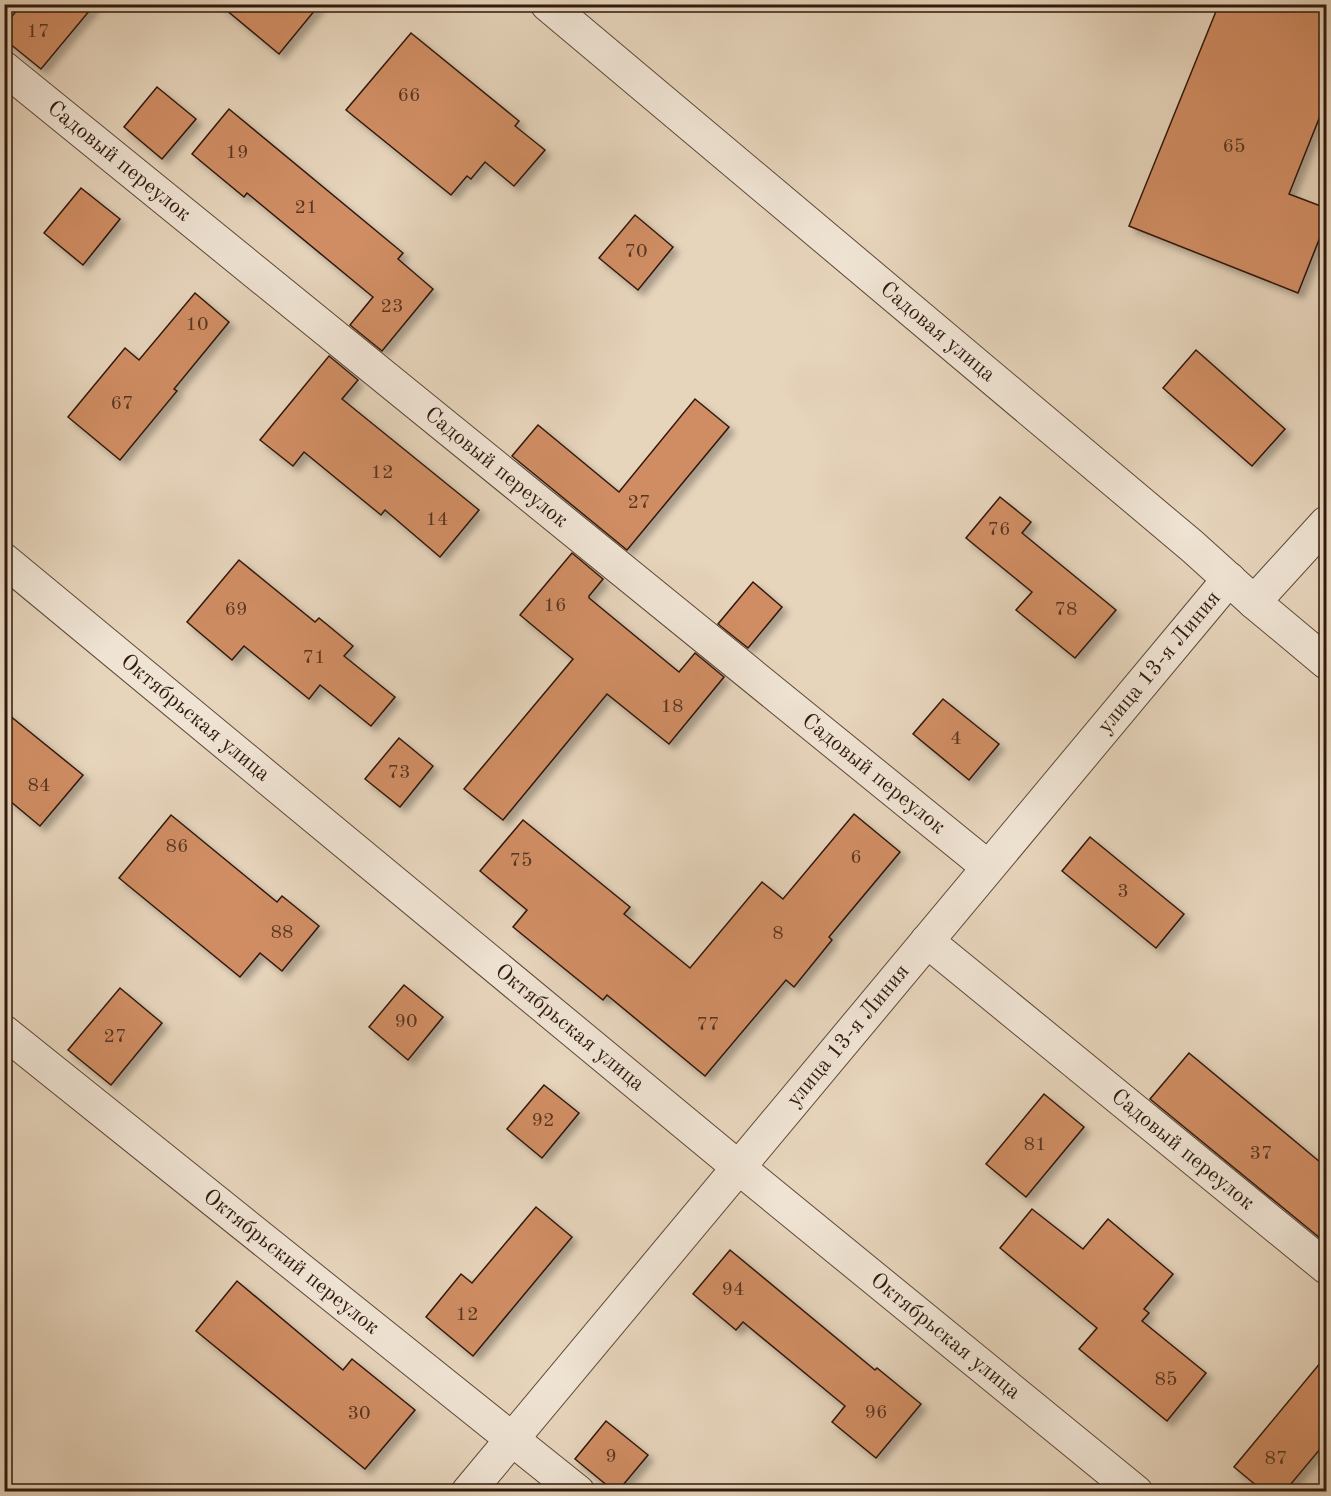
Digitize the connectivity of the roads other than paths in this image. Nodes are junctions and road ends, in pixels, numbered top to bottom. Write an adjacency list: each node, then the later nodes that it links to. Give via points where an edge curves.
1 (547, 4): 5 (street, Садовая улица)
2 (4, 69): 8 (street, Садовый переулок)
3 (1326, 523): 6 (street)
4 (4, 560): 11 (street, Октябрьская улица)
5 (1229, 579): 6 (street, Садовая улица); 8 (street, улица 13-я Линия)
6 (1254, 602): 7 (street, Садовая улица)
7 (1326, 662)
8 (988, 867): 9 (street, улица 13-я Линия)
9 (927, 941): 11 (street, улица 13-я Линия); 12 (street, Садовый переулок)
10 (4, 1032): 13 (street, Октябрьский переулок)
11 (738, 1167): 13 (street, улица 13-я Линия); 16 (street, Октябрьская улица)
12 (1326, 1267)
13 (513, 1437): 14 (street, улица 13-я Линия); 15 (street, Октябрьский переулок)
14 (468, 1491)
15 (578, 1491)
16 (1136, 1491)

